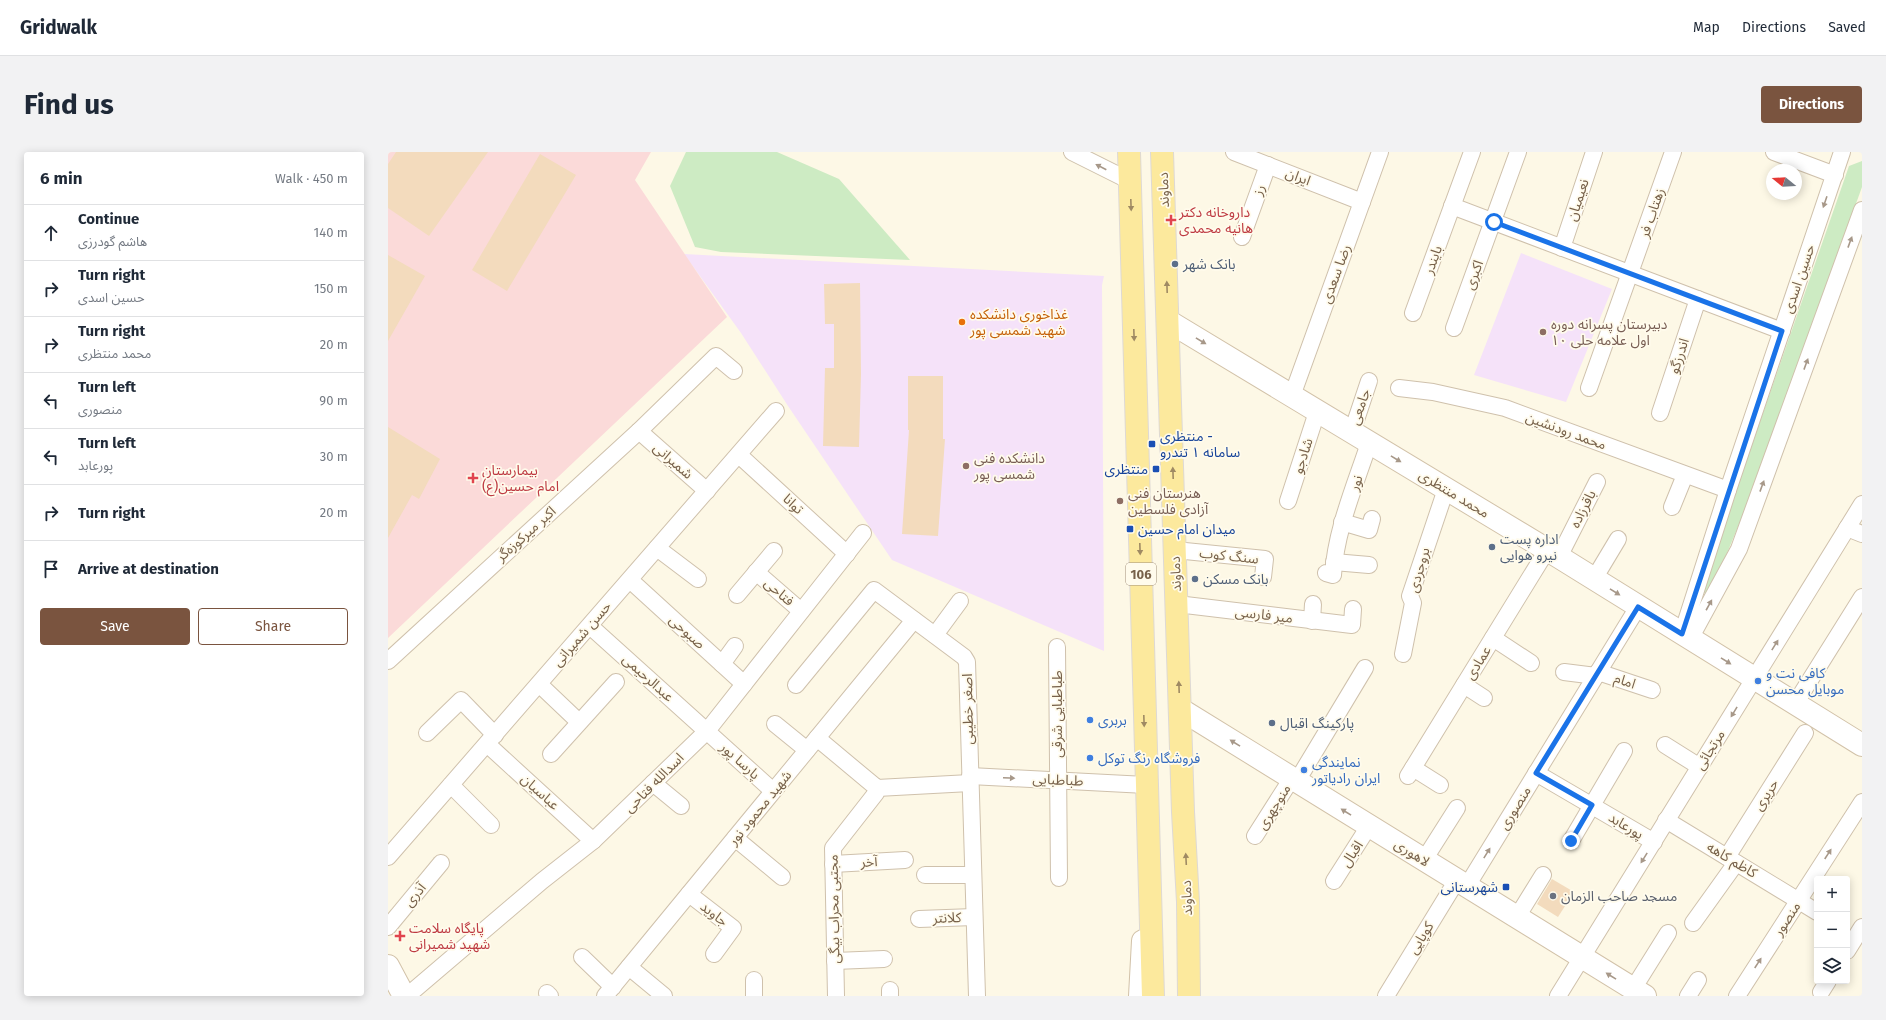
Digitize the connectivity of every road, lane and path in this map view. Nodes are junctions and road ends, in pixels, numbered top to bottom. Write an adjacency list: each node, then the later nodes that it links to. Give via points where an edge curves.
1 (1072, 152): 14 (street, one-way to 1)
2 (1129, 152): 14 (main road, 106)
3 (1162, 152): 24 (main road, دماوند / 106, one-way to 3)
4 (1234, 152): 12 (street, ایران)
5 (1380, 152): 15 (street, رضا سعدی)
6 (1472, 152): 16 (street, بایندر)
7 (1518, 152): 18 (street, اکبری)
8 (1594, 152): 20 (street, نعیمیان)
9 (1673, 152): 21 (street, زهتاب فر)
10 (1774, 152): 13 (street)
11 (1842, 152): 13 (street, حسین اسدی)
12 (1260, 159): 15 (street, ایران); 19 (street, رز)
13 (1834, 175): 26 (street, حسین اسدی, one-way to 26)
14 (1130, 181): 114 (main road, 106, one-way to 114)
15 (1362, 202): 31 (street, رضا سعدی)
16 (1452, 206): 18 (street); 23 (street, بایندر)
17 (1861, 218): 75 (street, one-way to 17, via 1739,549)
18 (1494, 222): 20 (street); 25 (street, اکبری)
19 (1242, 237)
20 (1562, 248): 21 (street)
21 (1630, 274): 22 (street); 30 (street, زهتاب فر)
22 (1698, 299): 26 (street); 34 (street, اندرزگو)
23 (1414, 313)
24 (1168, 321): 31 (main road, محمد منتظری, one-way to 31); 53 (main road, دماوند / 106, one-way to 24)
25 (1454, 328)
26 (1782, 331): 42 (street, حسین اسدی)
27 (734, 371): 35 (street, اکبر میرکوزه‌گر, via 716,356)
28 (1369, 381): 36 (street, جامعی)
29 (1399, 388): 38 (street, محمد رودنشین, via 1433,392 1505,408)
30 (1589, 388)
31 (1292, 396): 33 (main road, محمد منتظری)
32 (776, 412): 37 (street, حسن شمیرانی)
33 (1317, 412): 36 (main road, محمد منتظری); 43 (street, شادجو)
34 (1660, 413)
35 (639, 431): 41 (street, شمیرانی); 80 (street, اکبر میرکوزه‌گر)
36 (1360, 438): 40 (main road, محمد منتظری, one-way to 40); 47 (street, نور)
37 (739, 455): 41 (street, حسن شمیرانی); 55 (street, توانا)
38 (1685, 475): 42 (street, محمد رودنشین); 45 (street)
39 (1597, 482): 56 (street, باقرزاده)
40 (1446, 489): 56 (main road, محمد منتظری); 79 (street, بروجردی, via 1410,596 1413,603)
41 (707, 490): 52 (street, حسن شمیرانی)
42 (1728, 490): 75 (street, حسین اسدی)
43 (1288, 501)
44 (1862, 504): 48 (street, مرتجائی)
45 (1672, 507)
46 (1372, 519): 47 (street, via 1368,530)
47 (1342, 522): 57 (street, نور, via 1332,562)
48 (1847, 528): 50 (street); 86 (street, مرتجائی, one-way to 48)
49 (863, 533): 55 (street, اسدالله فتاحی)
50 (1862, 534)
51 (1618, 539): 61 (street)
52 (658, 548): 60 (street); 62 (street, حسن شمیرانی)
53 (1175, 550): 59 (street, سنگ کوب, via 1265,559); 66 (main road, دماوند / 106)
54 (774, 551): 58 (street)
55 (847, 554): 70 (street, اسدالله فتاحی)
56 (1553, 554): 61 (main road, محمد منتظری); 76 (street, عمادی)
57 (1368, 565)
58 (756, 572): 63 (street); 70 (street, فتاحی)
59 (1263, 577)
60 (698, 579)
61 (1594, 579): 68 (main road, محمد منتظری, one-way to 68)
62 (630, 580): 73 (street, حسن شمیرانی); 82 (street, صبوحی)
63 (737, 595)
64 (1862, 597): 94 (street)
65 (960, 601): 74 (street)
66 (1177, 604): 72 (street, میر فارسی); 95 (main road, دماوند / 106, one-way to 66)
67 (1313, 604): 72 (street)
68 (1638, 607): 75 (main road, محمد منتظری); 85 (street, منصوری)
69 (1353, 610): 72 (street, میر فارسی, via 1352,626)
70 (801, 611): 89 (street, اسدالله فتاحی)
71 (914, 620): 74 (street, اصغر خطیبی); 90 (street, اصغر خطیبی, via 874,590); 103 (street, شهید محمود نور)
72 (1312, 621)
73 (590, 626): 88 (street, حسن شمیرانی); 98 (street, عبدالرحیمی)
74 (935, 635): 109 (street, اصغر خطیبی, via 967,662)
75 (1686, 636): 86 (main road, محمد منتظری, one-way to 86)
76 (1493, 638): 81 (street); 91 (street, عمادی)
77 (736, 646): 82 (street)
78 (1057, 648): 110 (street, طباطبایی شرقی)
79 (1404, 654)
80 (388, 661)
81 (1531, 663)
82 (722, 664): 89 (street, صبوحی)
83 (1365, 668): 111 (street, منوچهری)
84 (1564, 672): 85 (street, امام)
85 (1597, 674): 92 (street, امام); 108 (street, منصوری)
86 (1754, 678): 94 (main road, محمد منتظری); 107 (street, مرتجائی, one-way to 107)
87 (616, 682): 96 (street)
88 (539, 684): 96 (street); 101 (street, حسن شمیرانی)
89 (744, 684): 98 (street, اسدالله فتاحی)
90 (796, 685)
91 (1464, 685): 93 (street); 115 (street, عمادی, via 1411,772)
92 (1652, 690)
93 (1484, 698)
94 (1795, 704): 102 (main road, محمد منتظری)
95 (1180, 709): 111 (main road, لاهوری, one-way to 95); 145 (main road, دماوند / 106, one-way to 95)
96 (580, 722): 106 (street)
97 (775, 724): 103 (street)
98 (707, 731): 112 (street, اسدالله فتاحی); 117 (street, پارسا پور)
99 (427, 733): 101 (street, عباسیان, via 461,700)
100 (1805, 733): 133 (street, حریری)
101 (491, 739): 113 (street, حسن شمیرانی); 127 (street, عباسیان)
102 (1860, 739)
103 (812, 744): 116 (street); 117 (street, شهید محمود نور)
104 (1665, 745): 107 (street)
105 (1624, 751): 119 (street)
106 (551, 754)
107 (1700, 766): 122 (street, مرتجائی)
108 (1536, 773): 119 (street, پورعابد); 142 (street, منصوری, one-way to 108)
109 (970, 780): 110 (street, طباطبایی, one-way to 110); 116 (street, طباطبایی); 136 (street, اصغر خطیبی)
110 (1057, 780): 114 (street, طباطبایی); 140 (street, طباطبایی شرقی)
111 (1294, 780): 124 (main road, لاهوری, one-way to 111); 125 (street, منوچهری)
112 (653, 783): 120 (street); 127 (street, اسدالله فتاحی)
113 (452, 785): 123 (street); 130 (street, حسن شمیرانی)
114 (1146, 785): 146 (main road, 106)
115 (1440, 785)
116 (877, 788): 135 (street, مجتبی محراب بیگی, via 876,793 833,848)
117 (773, 791): 126 (street, شهید محمود نور)
118 (1862, 802): 144 (street, منصور, one-way to 118)
119 (1592, 805): 128 (street); 129 (street, پورعابد)
120 (681, 806)
121 (1457, 808): 132 (street)
122 (1666, 820): 129 (street, مرتجائی); 133 (street, کاظم کاهه)
123 (491, 825)
124 (1369, 826): 132 (main road, لاهوری); 141 (street, اقبال)
125 (1256, 836)
126 (735, 838): 139 (street); 143 (street, شهید محمود نور)
127 (594, 841): 166 (street, اسدالله فتاحی, via 542,881)
128 (1571, 841)
129 (1654, 842): 158 (street, مرتجائی, one-way to 158)
130 (388, 858)
131 (905, 860): 135 (street, آخر)
132 (1424, 860): 142 (main road, لاهوری)
133 (1732, 860): 144 (street, کاظم کاهه); 151 (street, حریری)
134 (441, 863): 152 (street, آذری)
135 (834, 864): 160 (street, مجتبی محراب بیگی)
136 (973, 875): 138 (street); 148 (street, اصغر خطیبی)
137 (1543, 875): 149 (street)
138 (924, 876)
139 (782, 877)
140 (1059, 878)
141 (1334, 881)
142 (1462, 883): 149 (main road, لاهوری); 174 (street, کوپایی)
143 (689, 894): 156 (street, جاوید, via 733,928); 161 (street, شهید محمود نور)
144 (1798, 901): 147 (street, کاظم کاهه); 177 (street, منصور, one-way to 144)
145 (1188, 902): 172 (main road, دماوند / 106); 173 (main road, via 1197,949)
146 (1150, 904): 170 (main road, via 1144,937); 171 (main road, 106)
147 (1814, 910)
148 (974, 917): 150 (street, کلانتر); 169 (street, اصغر خطیبی)
149 (1517, 917): 158 (main road, لاهوری)
150 (919, 919)
151 (1693, 923)
152 (388, 927)
153 (1668, 933): 165 (street)
154 (1857, 934): 155 (street)
155 (1849, 948)
156 (714, 954)
157 (582, 957): 164 (street)
158 (1582, 957): 165 (main road, لاهوری, one-way to 158); 175 (street, مرتجائی)
159 (884, 959): 160 (street)
160 (835, 961): 168 (street, مجتبی محراب بیگی)
161 (629, 967): 164 (street, شهید محمود نور); 167 (street)
162 (389, 972): 166 (main road)
163 (1698, 980): 176 (street)
164 (609, 992)
165 (1639, 992)
166 (406, 996)
167 (664, 996)
168 (836, 996)
169 (977, 996)
170 (1140, 996)
171 (1153, 996)
172 (1189, 996)
173 (1199, 996)
174 (1386, 996)
175 (1558, 996)
176 (1688, 996)
177 (1737, 996)

